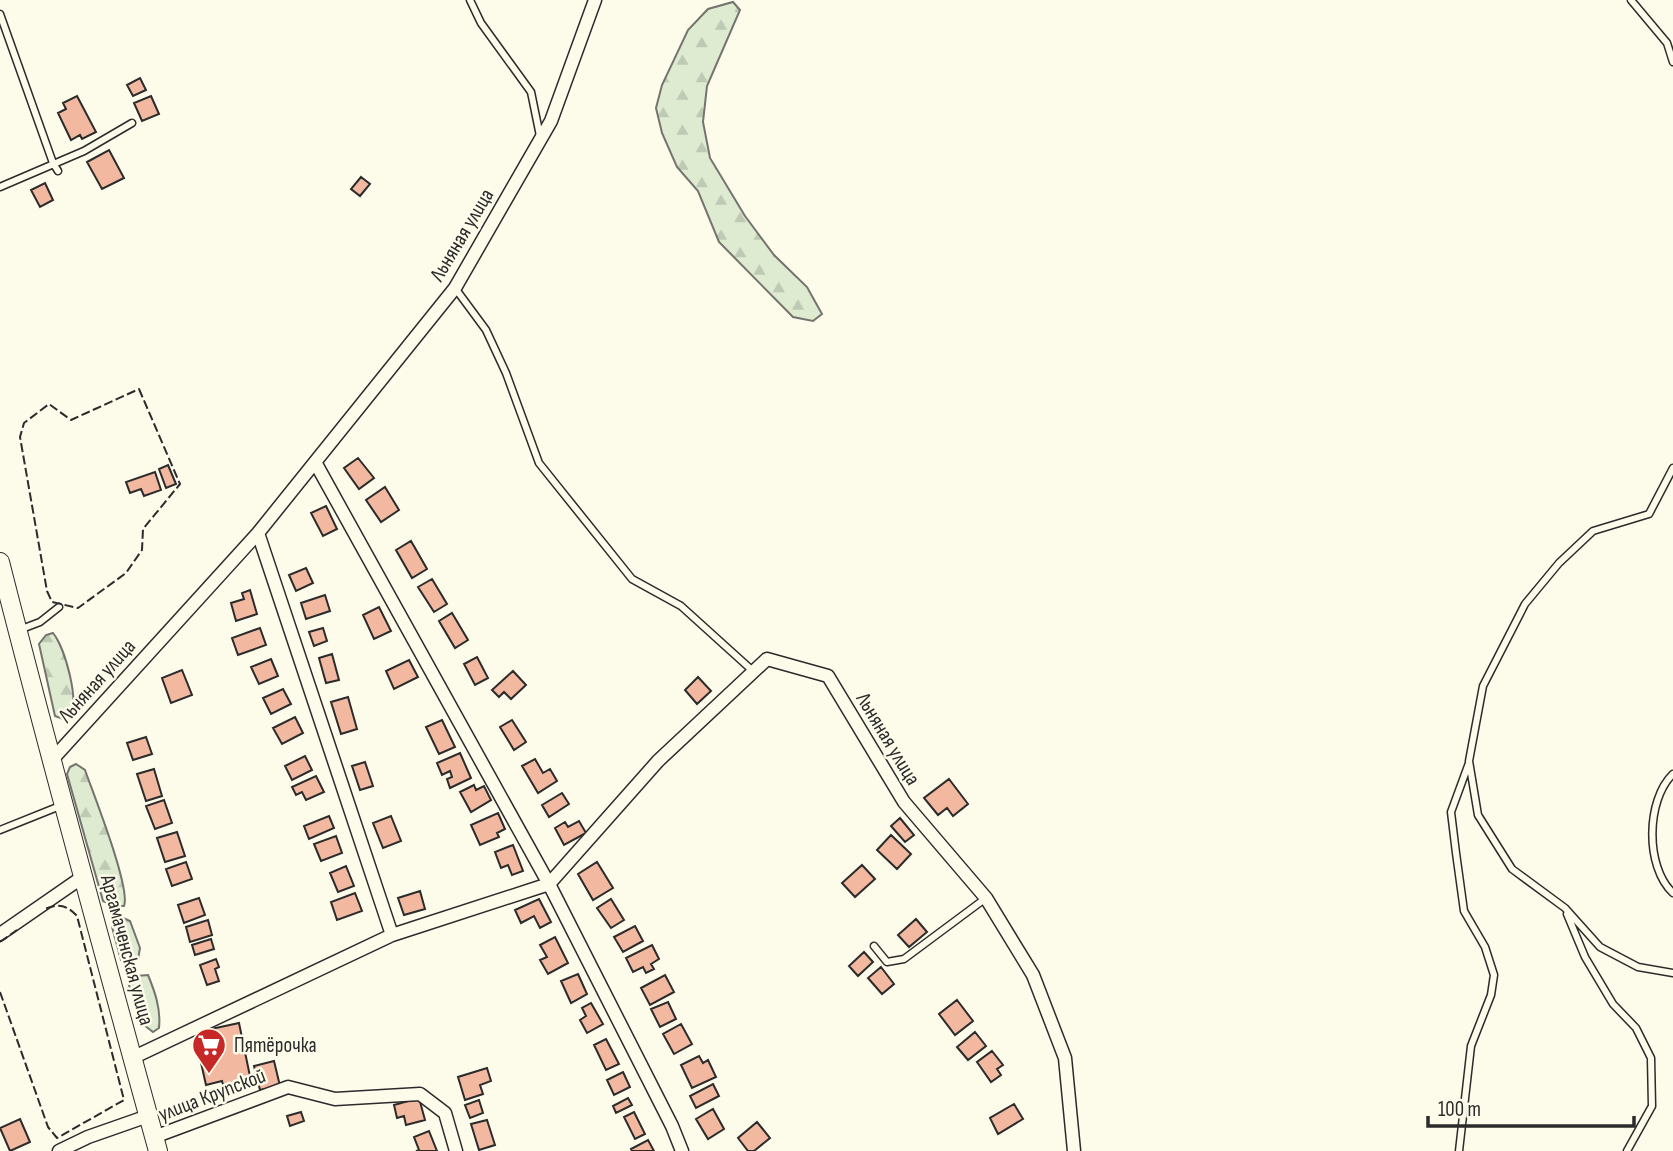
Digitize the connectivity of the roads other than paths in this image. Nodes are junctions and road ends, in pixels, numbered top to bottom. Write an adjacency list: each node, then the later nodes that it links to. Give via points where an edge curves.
1 (470, 0): 7 (lane, via 481,23 531,92)
2 (595, 0): 7 (street, Льняная улица)
3 (1631, 0): 5 (lane, via 1667,43)
4 (0, 13): 8 (lane)
5 (1673, 62)
6 (132, 123): 8 (lane, via 84,151)
7 (540, 140): 11 (street, Льняная улица)
8 (52, 163): 9 (lane); 10 (lane)
9 (58, 171)
10 (0, 187)
11 (455, 288): 12 (street, Льняная улица); 18 (lane, via 486,330 540,463 632,579 681,606)
12 (315, 462): 14 (street, Льняная улица); 25 (street)
13 (1673, 468): 19 (lane, via 1649,514 1593,531 1525,604 1483,685)
14 (258, 533): 20 (street, Льняная улица); 30 (street)
15 (0, 562): 17 (main road, Аргамаченская улица)
16 (59, 607): 17 (lane, via 40,622)
17 (17, 631): 20 (main road, Аргамаченская улица)
18 (754, 672): 25 (street, Льняная улица, via 658,761); 27 (street, Льняная улица, via 767,659 828,676 904,803)
19 (1469, 761): 28 (lane, via 1479,815 1512,869); 40 (lane, via 1451,812 1464,911 1485,947 1494,975 1471,1046)
20 (50, 762): 22 (main road, Аргамаченская улица)
21 (1673, 774): 26 (lane, via 1666,781 1651,824 1653,853 1664,885)
22 (62, 805): 23 (lane); 24 (main road, Аргамаченская улица)
23 (0, 830)
24 (84, 876): 29 (street); 33 (main road, Аргамаченская улица)
25 (549, 884): 30 (street); 38 (street)
26 (1673, 893)
27 (986, 898): 31 (lane, via 904,959 887,962); 39 (street, Льняная улица, via 1032,975 1065,1058)
28 (1564, 908): 32 (lane, via 1600,947 1638,967); 41 (lane, via 1613,1004 1636,1028 1651,1058 1652,1106)
29 (0, 934)
30 (392, 934): 33 (street)
31 (874, 946)
32 (1673, 973)
33 (132, 1058): 34 (main road, Аргамаченская улица)
34 (148, 1116): 35 (main road, Аргамаченская улица); 36 (street)
35 (156, 1144): 37 (street, улица Крупской, via 288,1087 335,1099 420,1094 445,1113)
36 (60, 1151)
37 (456, 1151)
38 (682, 1151)
39 (1074, 1151)
40 (1459, 1151)
41 (1627, 1151)

